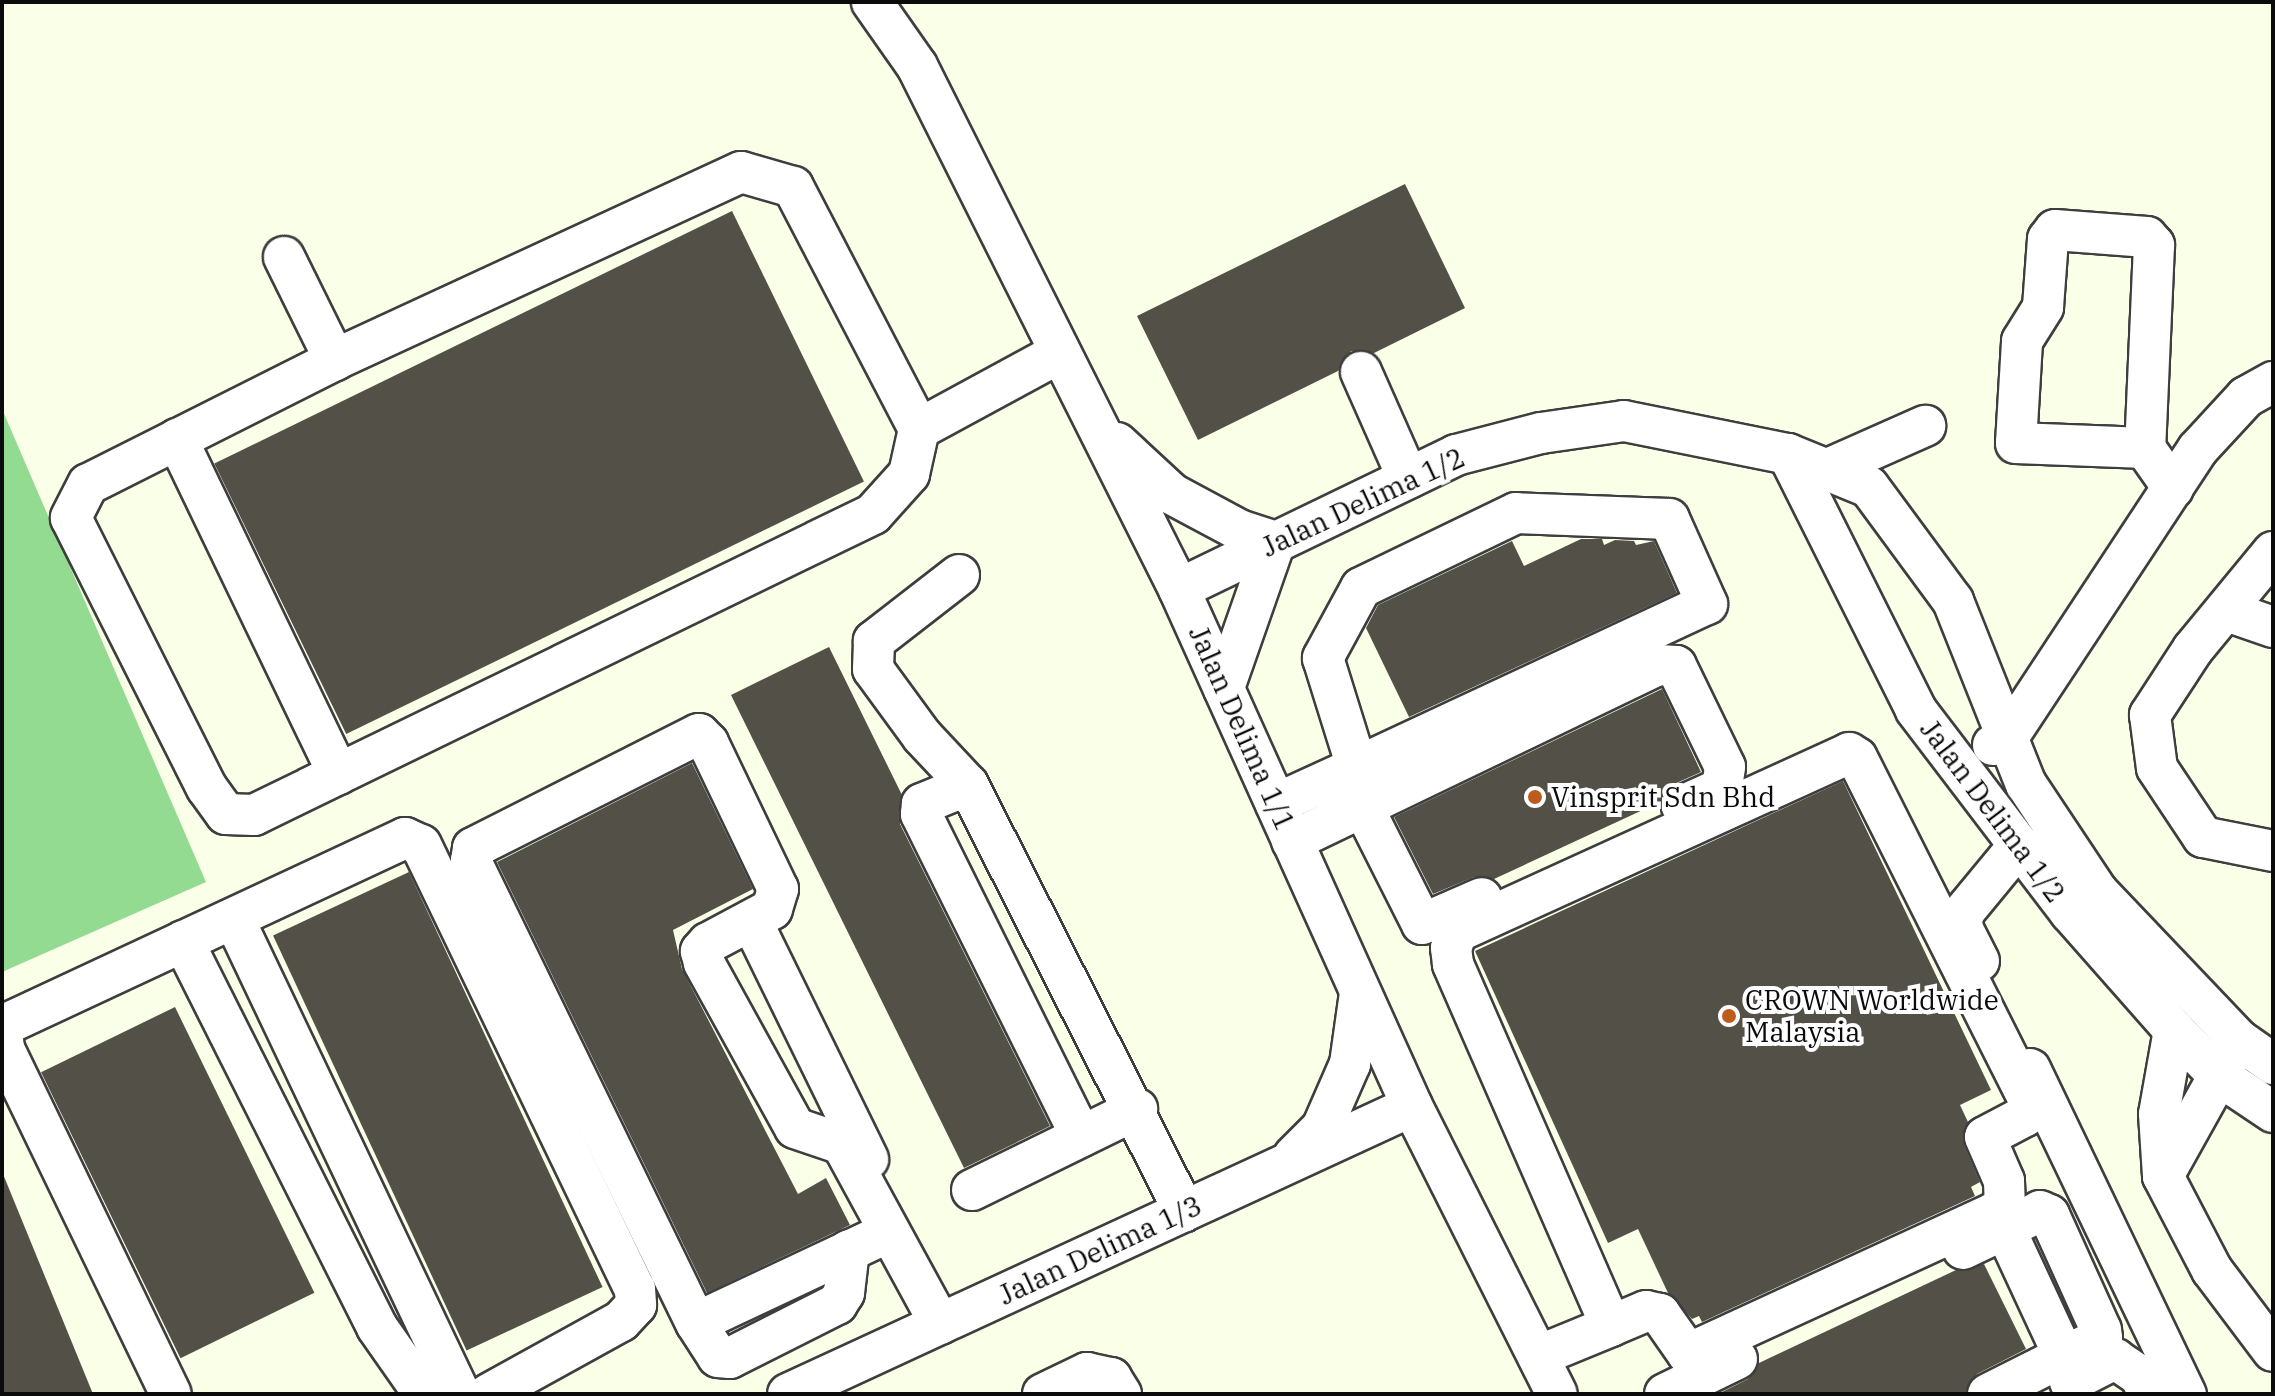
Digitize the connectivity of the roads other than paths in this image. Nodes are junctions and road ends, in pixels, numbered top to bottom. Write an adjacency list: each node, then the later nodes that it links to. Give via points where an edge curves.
1 (872, 2): 3 (street, Jalan Delima 1/1)
2 (904, 2): 3 (street, Jalan Delima 1/1)
3 (917, 66): 5 (street, Jalan Delima 1/1)
4 (284, 257): 6 (street)
5 (1059, 353): 9 (street, Jalan Delima 1/1); 11 (street)
6 (335, 360): 11 (street, via 741,172 793,187); 12 (street)
7 (1361, 372): 15 (street)
8 (2273, 382): 16 (street, via 2246,397 2198,449)
9 (1088, 410): 17 (street, via 1142,471 1172,494 1216,520); 20 (street, Jalan Delima 1/1)
10 (1925, 426): 14 (street)
11 (919, 429): 27 (street, via 909,474 873,514)
12 (177, 439): 27 (street); 27 (street, via 88,484 71,518 207,788 226,814 254,815)
13 (2145, 448): 13 (street, via 2016,443 2022,341 2043,307 2048,239 2055,230 2147,237 2154,245); 16 (street)
14 (1805, 468): 15 (street, Jalan Delima 1/2, via 1624,421 1541,433 1470,451); 24 (street, Jalan Delima 1/2, via 1869,487 1953,601); 26 (street, Jalan Delima 1/2, via 1916,710)
15 (1408, 478): 17 (street, Jalan Delima 1/2)
16 (2173, 488): 24 (street)
17 (1275, 542): 20 (street, Jalan Delima 1/2); 23 (street)
18 (2273, 552): 21 (street)
19 (959, 575): 28 (street, via 874,641 871,653 873,669 922,736)
20 (1179, 589): 23 (street, Jalan Delima 1/1)
21 (2227, 611): 22 (street); 33 (street, via 2193,649 2150,715 2157,768 2203,837)
22 (2273, 627)
23 (1224, 688): 29 (street, Jalan Delima 1/1)
24 (2010, 734): 26 (street); 42 (street, Jalan Delima 1/2, via 2026,784 2097,891)
25 (1357, 767): 25 (street, via 1323,658 1361,588 1516,513 1669,519 1707,604); 29 (street)
26 (1960, 767): 32 (street, Jalan Delima 1/2)
27 (338, 774)
28 (968, 785): 38 (street); 41 (street, via 922,804 921,814)
29 (1276, 804): 31 (street, Jalan Delima 1/1)
30 (1363, 807): 30 (street, via 1422,924 1722,788 1725,767 1676,666 1658,665); 31 (street)
31 (1292, 841): 37 (street, Jalan Delima 1/1)
32 (2019, 845): 40 (street, Jalan Delima 1/2); 70 (street, via 1963,913 1962,927)
33 (2273, 851)
34 (234, 919): 36 (street); 60 (street); 61 (street, via 405,838 421,845 635,1289 636,1305 621,1321)
35 (752, 922): 53 (street, via 708,943 701,951 704,963 795,1128 842,1144); 53 (street, via 772,909 778,889 699,734 473,848 471,861 696,1323); 54 (street)
36 (183, 941): 39 (street); 59 (street, via 377,1327)
37 (1360, 993): 45 (street, Jalan Delima 1/1); 49 (street, via 1350,1064 1322,1128)
38 (1087, 1014): 41 (street); 46 (street)
39 (2, 1029): 58 (street, via 4,1049)
40 (2174, 1030): 44 (street, Jalan Delima 1/2); 50 (street, via 2159,1114)
41 (1033, 1038): 48 (street)
42 (2239, 1040): 43 (street, Jalan Delima 1/2); 44 (street)
43 (2273, 1064)
44 (2218, 1075): 47 (street, Jalan Delima 1/2); 50 (street)
45 (1412, 1106): 49 (street, Jalan Delima 1/3); 57 (street, Jalan Delima 1/1)
46 (1137, 1109): 48 (street); 52 (street)
47 (2273, 1112)
48 (1081, 1136): 51 (street)
49 (1286, 1164): 52 (street, Jalan Delima 1/3)
50 (2163, 1176): 56 (street, via 2212,1270)
51 (972, 1190)
52 (1184, 1211): 54 (street, Jalan Delima 1/3)
53 (889, 1232): 54 (street)
54 (944, 1322): 62 (street, Jalan Delima 1/3)
55 (1611, 1326): 55 (street, via 1646,1311 1660,1314 1688,1354 1700,1352 2005,1204 2004,1181 1985,1137 2025,1116 2030,1102 1857,758 1849,753 1457,932 1453,964); 57 (street)
56 (2272, 1347)
57 (1538, 1356): 65 (street, Jalan Delima 1/1)
58 (171, 1394)
59 (424, 1394)
60 (460, 1394)
61 (489, 1394)
62 (788, 1394)
63 (1043, 1394): 64 (street, via 1087,1373 1111,1378)
64 (1121, 1394)
65 (1557, 1394)
66 (1665, 1394): 67 (street, via 2005,1229 2064,1356)
67 (1988, 1394)
68 (2045, 1394): 69 (street, via 2115,1359 2140,1376)
69 (2149, 1394)
70 (2186, 1394)

